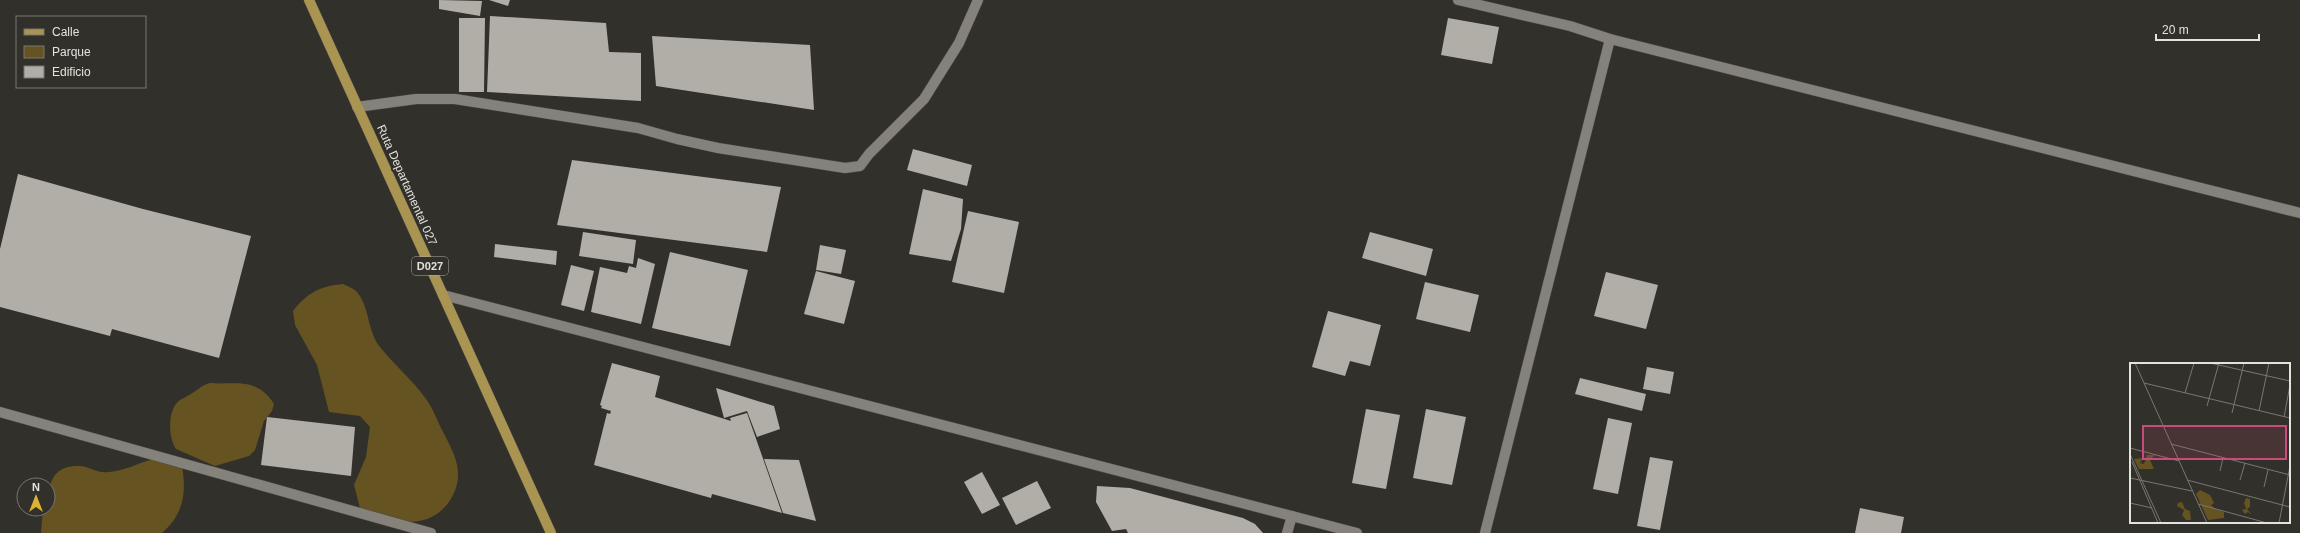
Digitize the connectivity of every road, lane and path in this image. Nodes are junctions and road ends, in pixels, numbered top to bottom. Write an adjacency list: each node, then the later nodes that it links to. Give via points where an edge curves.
1 (309, 0): 5 (main road, Ruta Departamental 027 / D027)
2 (978, 0): 5 (street, via 959,43 924,99 860,166 845,168 718,148 638,128 455,99 416,99)
3 (1458, 0): 4 (street, via 1570,26)
4 (1610, 39): 6 (street); 14 (street)
5 (357, 107): 7 (main road, Ruta Departamental 027 / D027)
6 (2300, 213)
7 (443, 295): 9 (street); 11 (main road, Ruta Departamental 027 / D027)
8 (0, 412): 10 (street)
9 (1292, 516): 12 (street); 13 (street)
10 (431, 533)
11 (551, 533)
12 (1288, 533)
13 (1356, 533)
14 (1485, 533)

